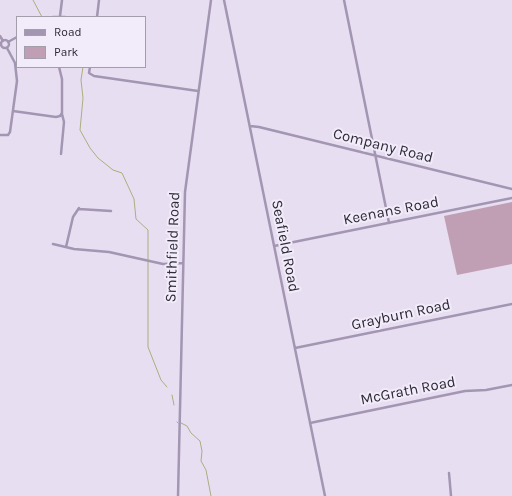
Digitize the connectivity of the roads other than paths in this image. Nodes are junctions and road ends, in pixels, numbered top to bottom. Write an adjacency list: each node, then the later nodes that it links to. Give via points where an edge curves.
1 (62, 0): 6 (street)
2 (99, 0): 7 (street)
3 (211, 0): 18 (street, Smithfield Road)
4 (224, 0): 21 (street, Seafield Road)
5 (344, 0): 24 (street)
6 (60, 16)
7 (97, 16)
8 (0, 36): 10 (street)
9 (16, 38): 11 (street)
10 (3, 41): 11 (street); 12 (street)
11 (8, 42): 13 (street)
12 (1, 47): 13 (street)
13 (7, 48): 14 (street)
14 (16, 63)
15 (16, 68): 19 (street)
16 (59, 68): 20 (street, via 62,76)
17 (90, 68): 18 (street, via 89,73 94,76)
18 (198, 90): 32 (street, Smithfield Road, via 186,180)
19 (13, 111): 20 (street, via 56,117); 22 (street, via 9,134)
20 (62, 113): 23 (street, via 64,122)
21 (250, 126): 24 (street, Company Road); 30 (street, Seafield Road)
22 (0, 135)
23 (61, 154)
24 (375, 155): 25 (street, Company Road); 28 (street)
25 (512, 189)
26 (512, 198): 28 (street, Keenans Road)
27 (111, 211): 31 (street, via 78,208 73,217)
28 (389, 223): 30 (street, Keenans Road)
29 (53, 244): 31 (street)
30 (274, 246): 34 (street, Seafield Road)
31 (66, 247): 32 (street, via 109,252 163,264)
32 (183, 263): 38 (street, Smithfield Road)
33 (512, 304): 34 (street, Grayburn Road)
34 (295, 348): 36 (street, Seafield Road)
35 (512, 385): 36 (street, McGrath Road, via 465,391)
36 (310, 423): 39 (street, Seafield Road)
37 (449, 474): 40 (street)
38 (178, 496)
39 (324, 496)
40 (451, 496)

